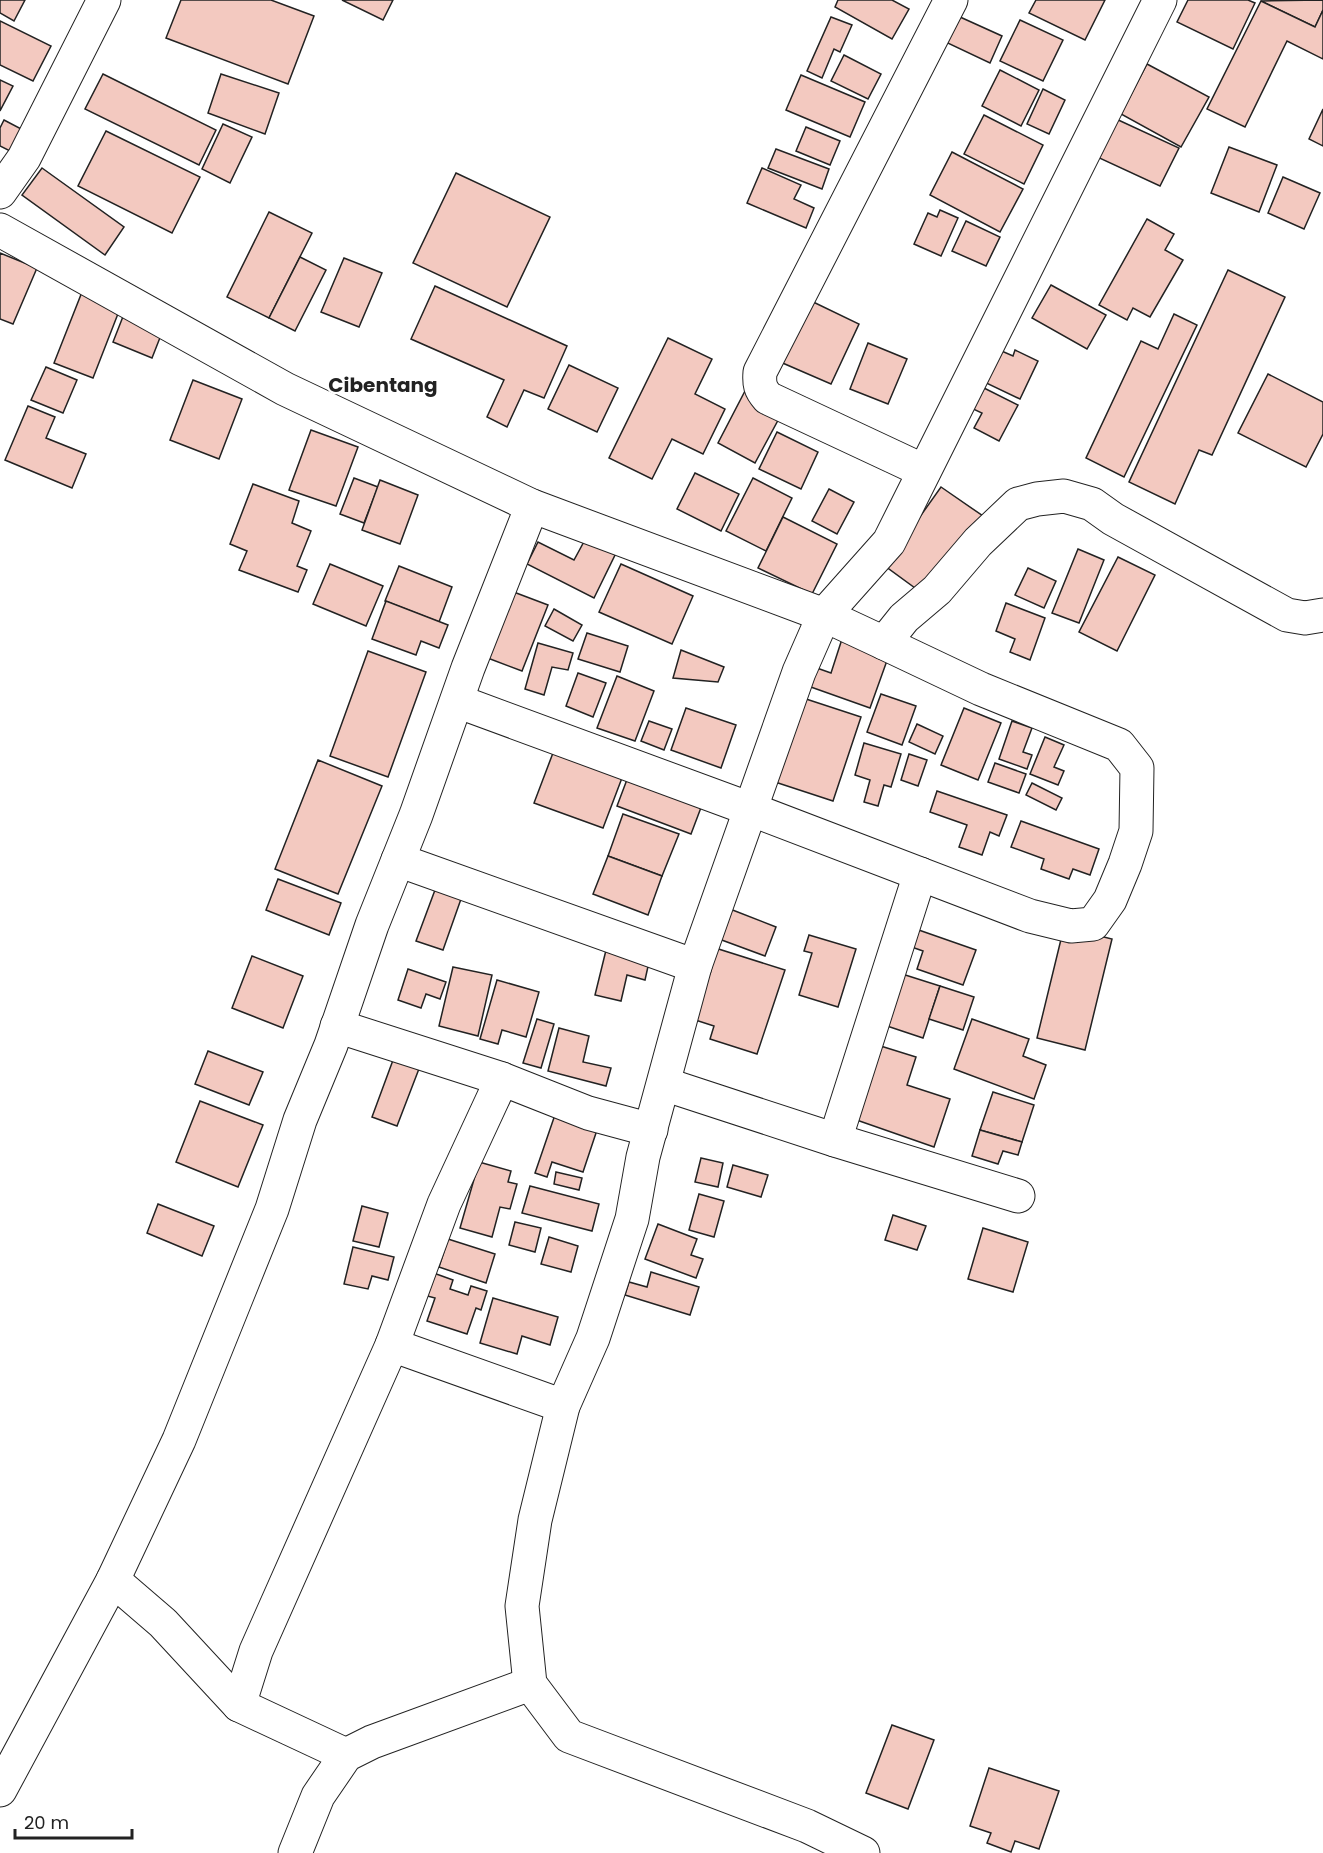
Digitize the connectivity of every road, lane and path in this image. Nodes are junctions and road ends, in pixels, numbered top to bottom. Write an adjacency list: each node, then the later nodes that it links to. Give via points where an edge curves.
1 (104, 0): 4 (street, via 24,158)
2 (951, 0): 6 (street, via 759,380 760,389 768,398)
3 (1160, 0): 6 (street)
4 (0, 192)
5 (0, 230): 7 (street, via 285,389)
6 (924, 471): 8 (street, via 889,542)
7 (532, 506): 8 (street); 11 (street)
8 (824, 615): 10 (street); 12 (street)
9 (1323, 615): 10 (street, via 1287,615 1092,504 1064,496 1018,504)
10 (884, 643): 14 (street, via 981,689 1119,745 1137,768 1136,831 1110,900 1094,924 1071,926 1030,916)
11 (457, 701): 12 (street); 13 (street)
12 (750, 809): 14 (street); 15 (street)
13 (398, 860): 15 (street); 16 (street)
14 (920, 873): 20 (street)
15 (695, 966): 18 (street)
16 (337, 1026): 17 (street); 24 (street, via 300,1120 272,1209 179,1440)
17 (502, 1079): 19 (street, via 588,1113); 22 (street, via 444,1204)
18 (664, 1084): 19 (street); 20 (street)
19 (651, 1130): 23 (street, via 625,1241 593,1338)
20 (835, 1140): 21 (street)
21 (1018, 1196)
22 (392, 1345): 23 (street); 26 (street, via 256,1651)
23 (563, 1406): 25 (street, via 536,1520 522,1606)
24 (113, 1580): 26 (street, via 163,1623); 28 (street)
25 (530, 1684): 27 (street); 30 (street, via 569,1737 807,1826)
26 (239, 1705): 27 (street)
27 (346, 1755): 29 (street, via 318,1796)
28 (0, 1790)
29 (295, 1853)
30 (863, 1853)

